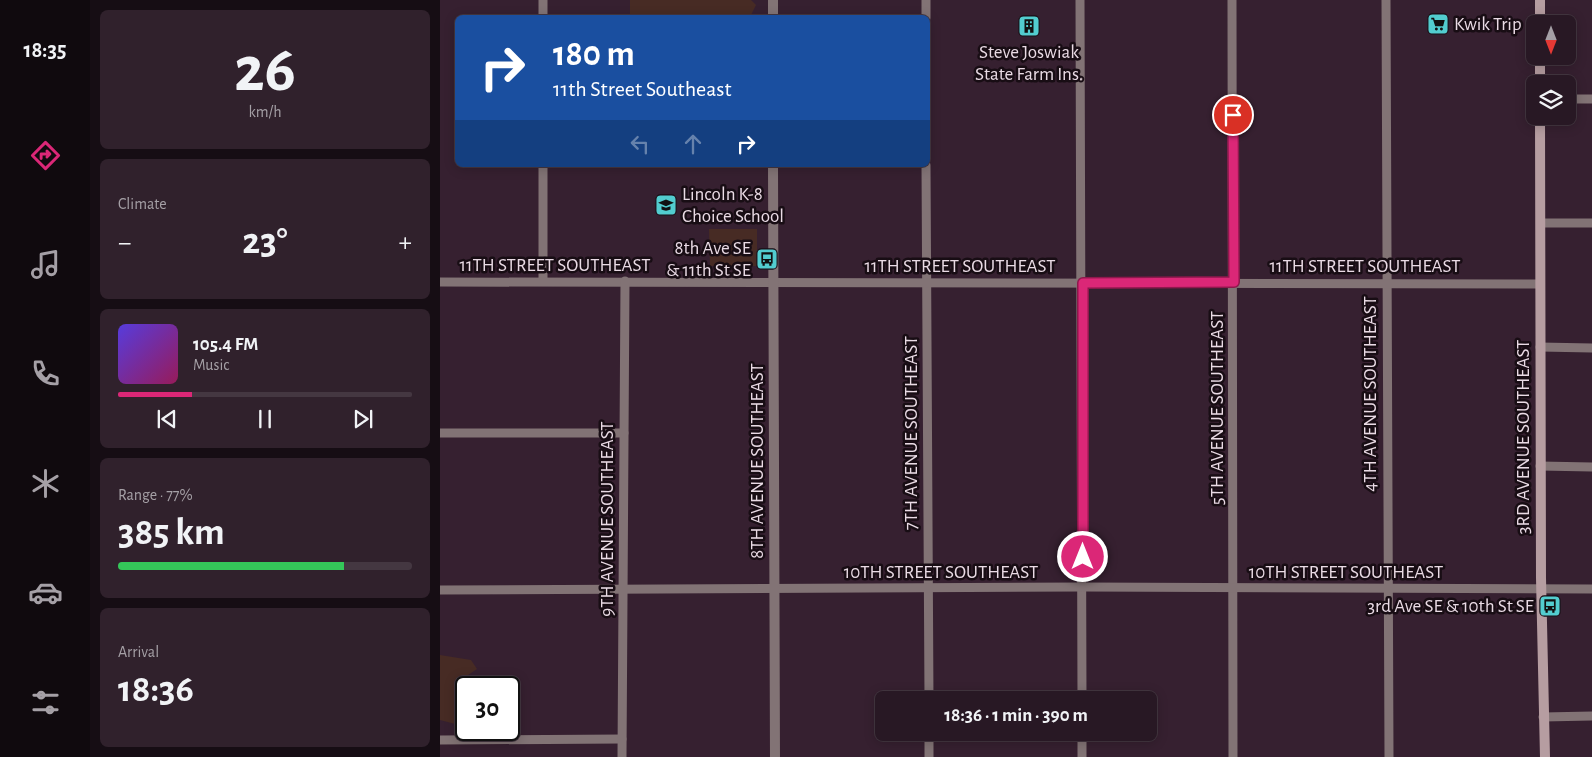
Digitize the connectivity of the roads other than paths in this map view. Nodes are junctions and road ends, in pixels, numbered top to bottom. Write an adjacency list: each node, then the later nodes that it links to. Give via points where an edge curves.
1 (544, 0): 8 (street)
2 (773, 0): 9 (street)
3 (926, 0): 10 (street)
4 (1080, 0): 27 (street)
5 (1232, 0): 24 (street, 5TH AVENUE SOUTHEAST)
6 (1386, 0): 25 (street, 4TH AVENUE SOUTHEAST)
7 (1540, 0): 11 (main road)
8 (543, 15)
9 (773, 15)
10 (926, 15)
11 (1540, 15)
12 (1576, 99): 13 (street)
13 (1592, 99)
14 (1540, 125): 18 (main road, 3RD AVENUE SOUTHEAST)
15 (543, 167): 20 (street)
16 (773, 167): 22 (street, 8TH AVENUE SOUTHEAST)
17 (926, 167): 26 (street, 7TH AVENUE SOUTHEAST)
18 (1541, 223): 19 (street); 28 (main road, 3RD AVENUE SOUTHEAST)
19 (1592, 223)
20 (543, 281): 21 (street, 11TH STREET SOUTHEAST); 23 (street, 11TH STREET SOUTHEAST)
21 (625, 281): 22 (street, 11TH STREET SOUTHEAST); 32 (street, 9TH AVENUE SOUTHEAST)
22 (773, 281): 26 (street, 11TH STREET SOUTHEAST); 43 (street, 8TH AVENUE SOUTHEAST)
23 (440, 282)
24 (1234, 282): 25 (street, 11TH STREET SOUTHEAST); 27 (street, 11TH STREET SOUTHEAST); 36 (street, 5TH AVENUE SOUTHEAST)
25 (1386, 282): 28 (street, 11TH STREET SOUTHEAST); 37 (street, 4TH AVENUE SOUTHEAST)
26 (927, 283): 27 (street, 11TH STREET SOUTHEAST); 38 (street, 7TH AVENUE SOUTHEAST)
27 (1083, 283): 35 (street)
28 (1540, 284): 29 (main road, 3RD AVENUE SOUTHEAST)
29 (1540, 347): 30 (street); 33 (main road, 3RD AVENUE SOUTHEAST)
30 (1592, 348)
31 (440, 433): 32 (street)
32 (624, 433): 42 (street, 9TH AVENUE SOUTHEAST)
33 (1540, 466): 34 (street); 39 (main road, 3RD AVENUE SOUTHEAST)
34 (1592, 467)
35 (1083, 588): 36 (street, 10TH STREET SOUTHEAST); 38 (street, 10TH STREET SOUTHEAST); 45 (street)
36 (1233, 588): 37 (street, 10TH STREET SOUTHEAST); 56 (street, 5TH AVENUE SOUTHEAST)
37 (1387, 588): 39 (street, 10TH STREET SOUTHEAST); 57 (street, 4TH AVENUE SOUTHEAST)
38 (929, 589): 43 (street, 10TH STREET SOUTHEAST); 44 (street, 7TH AVENUE SOUTHEAST)
39 (1541, 589): 40 (street, 10TH STREET SOUTHEAST); 46 (main road, 3RD AVENUE SOUTHEAST)
40 (1592, 589)
41 (440, 590): 42 (street, 10TH STREET SOUTHEAST)
42 (622, 590): 43 (street, 10TH STREET SOUTHEAST); 48 (street, 9TH AVENUE SOUTHEAST)
43 (775, 590): 53 (street, 8TH AVENUE SOUTHEAST)
44 (929, 691)
45 (1082, 691)
46 (1543, 716): 47 (street); 58 (main road, 3RD AVENUE SOUTHEAST)
47 (1592, 716)
48 (622, 739): 49 (street); 52 (street, 9TH AVENUE SOUTHEAST)
49 (440, 740)
50 (929, 741): 54 (street)
51 (1082, 741): 55 (street)
52 (622, 757)
53 (774, 757)
54 (929, 757)
55 (1082, 757)
56 (1233, 757)
57 (1389, 757)
58 (1544, 757)

